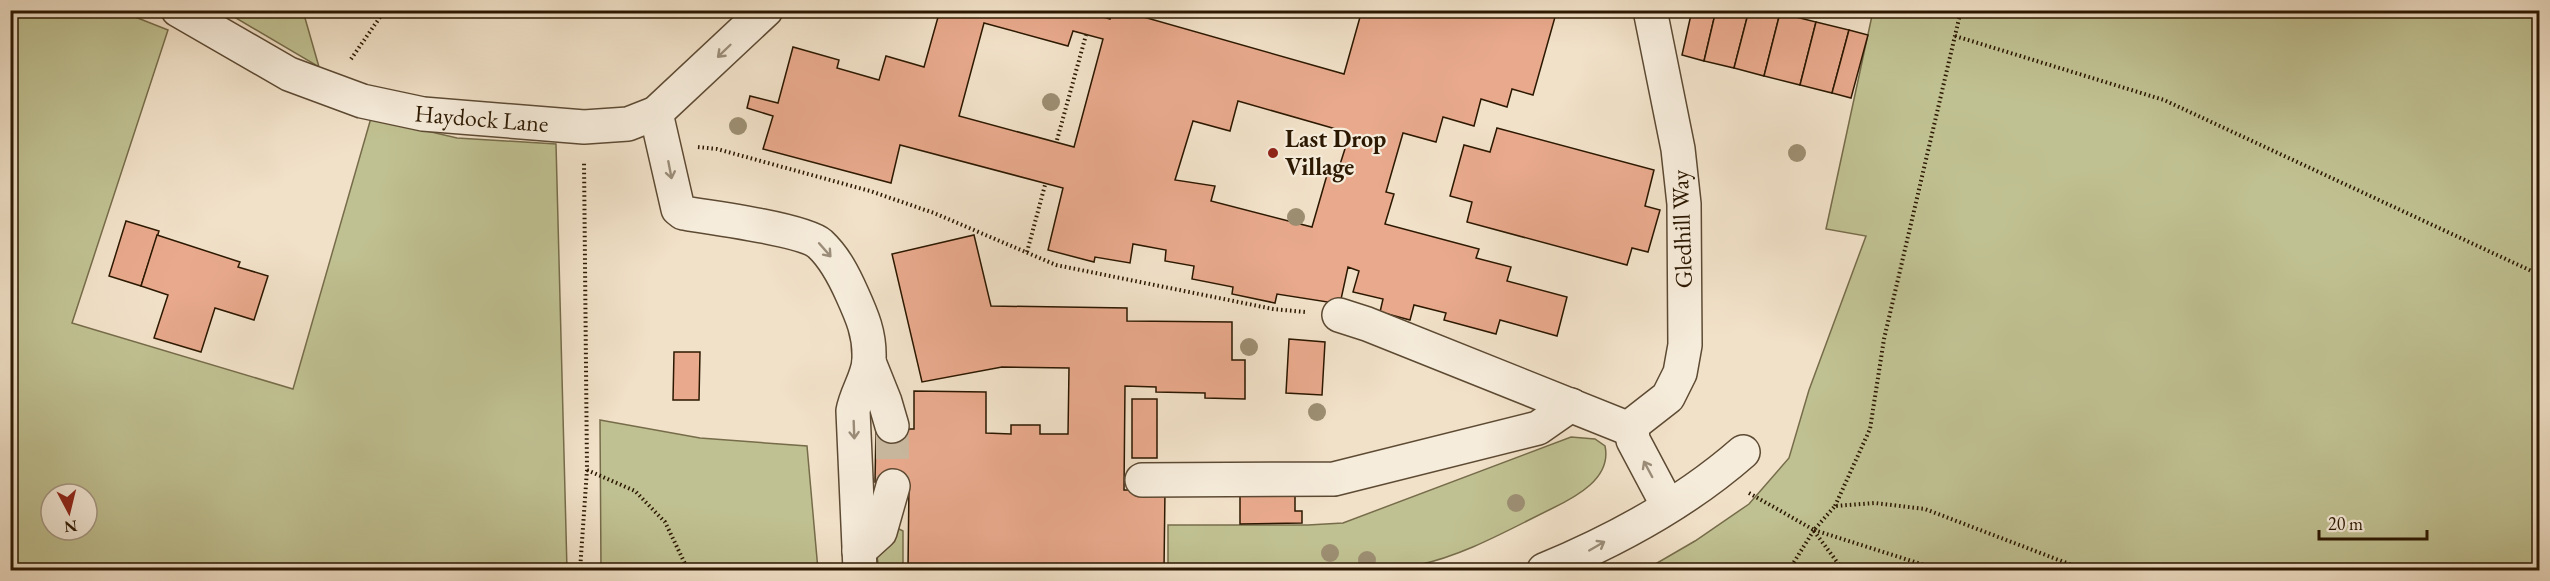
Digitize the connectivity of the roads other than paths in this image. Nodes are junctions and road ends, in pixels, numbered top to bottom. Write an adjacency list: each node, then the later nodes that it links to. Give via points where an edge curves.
1 (178, 10): 4 (lane, Haydock Lane, via 289,74 362,101 423,114 584,127 628,124)
2 (766, 10): 4 (lane, Haydock Lane, one-way to 4)
3 (1650, 10): 9 (lane, Gledhill Way, via 1678,148 1684,204 1685,345 1680,373 1668,397 1636,422)
4 (660, 128): 6 (lane, one-way to 6, via 676,204 683,213 794,233 819,243 839,266 866,325)
5 (1339, 315): 7 (lane)
6 (869, 363): 8 (lane); 14 (lane, one-way to 14, via 853,411)
7 (1571, 405): 9 (lane); 11 (lane, via 1538,428 1335,479)
8 (892, 426)
9 (1632, 430): 13 (lane, one-way to 9, via 1633,440)
10 (1743, 452): 13 (lane, via 1717,475)
11 (1142, 480)
12 (893, 486): 14 (lane, via 880,532)
13 (1668, 506): 15 (lane, one-way to 13, via 1586,553)
14 (859, 560)
15 (1544, 570)

